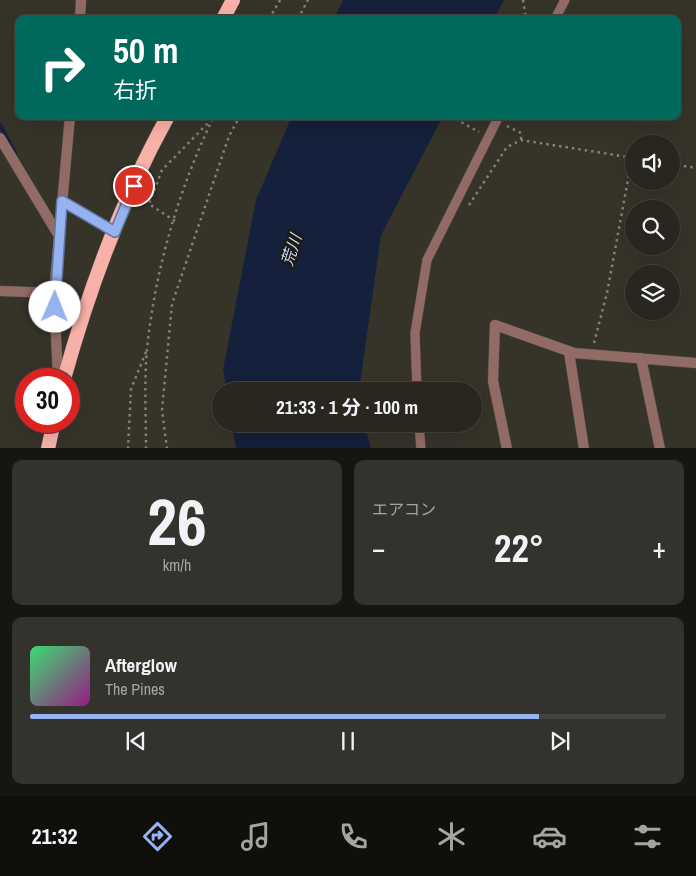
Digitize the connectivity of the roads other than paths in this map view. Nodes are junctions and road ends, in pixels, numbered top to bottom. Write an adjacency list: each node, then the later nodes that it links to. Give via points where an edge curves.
1 (82, 0): 4 (street)
2 (233, 0): 5 (highway)
3 (565, 0): 6 (lane)
4 (80, 15)
5 (225, 15)
6 (557, 15)
7 (70, 120): 11 (street)
8 (166, 120): 12 (highway)
9 (497, 120): 21 (lane, via 427,260 415,333)
10 (0, 138): 13 (street)
11 (62, 201): 12 (street); 13 (street)
12 (115, 232): 20 (highway, via 87,304)
13 (59, 236): 15 (street)
14 (0, 291): 15 (street)
15 (54, 294): 19 (street)
16 (569, 352): 17 (street); 26 (street, via 495,325 493,381); 27 (street)
17 (640, 358): 18 (street); 28 (street)
18 (696, 363)
19 (57, 368)
20 (67, 368)
21 (417, 382)
22 (420, 432): 25 (lane)
23 (51, 433): 24 (highway)
24 (48, 448)
25 (421, 448)
26 (506, 448)
27 (584, 448)
28 (660, 448)

